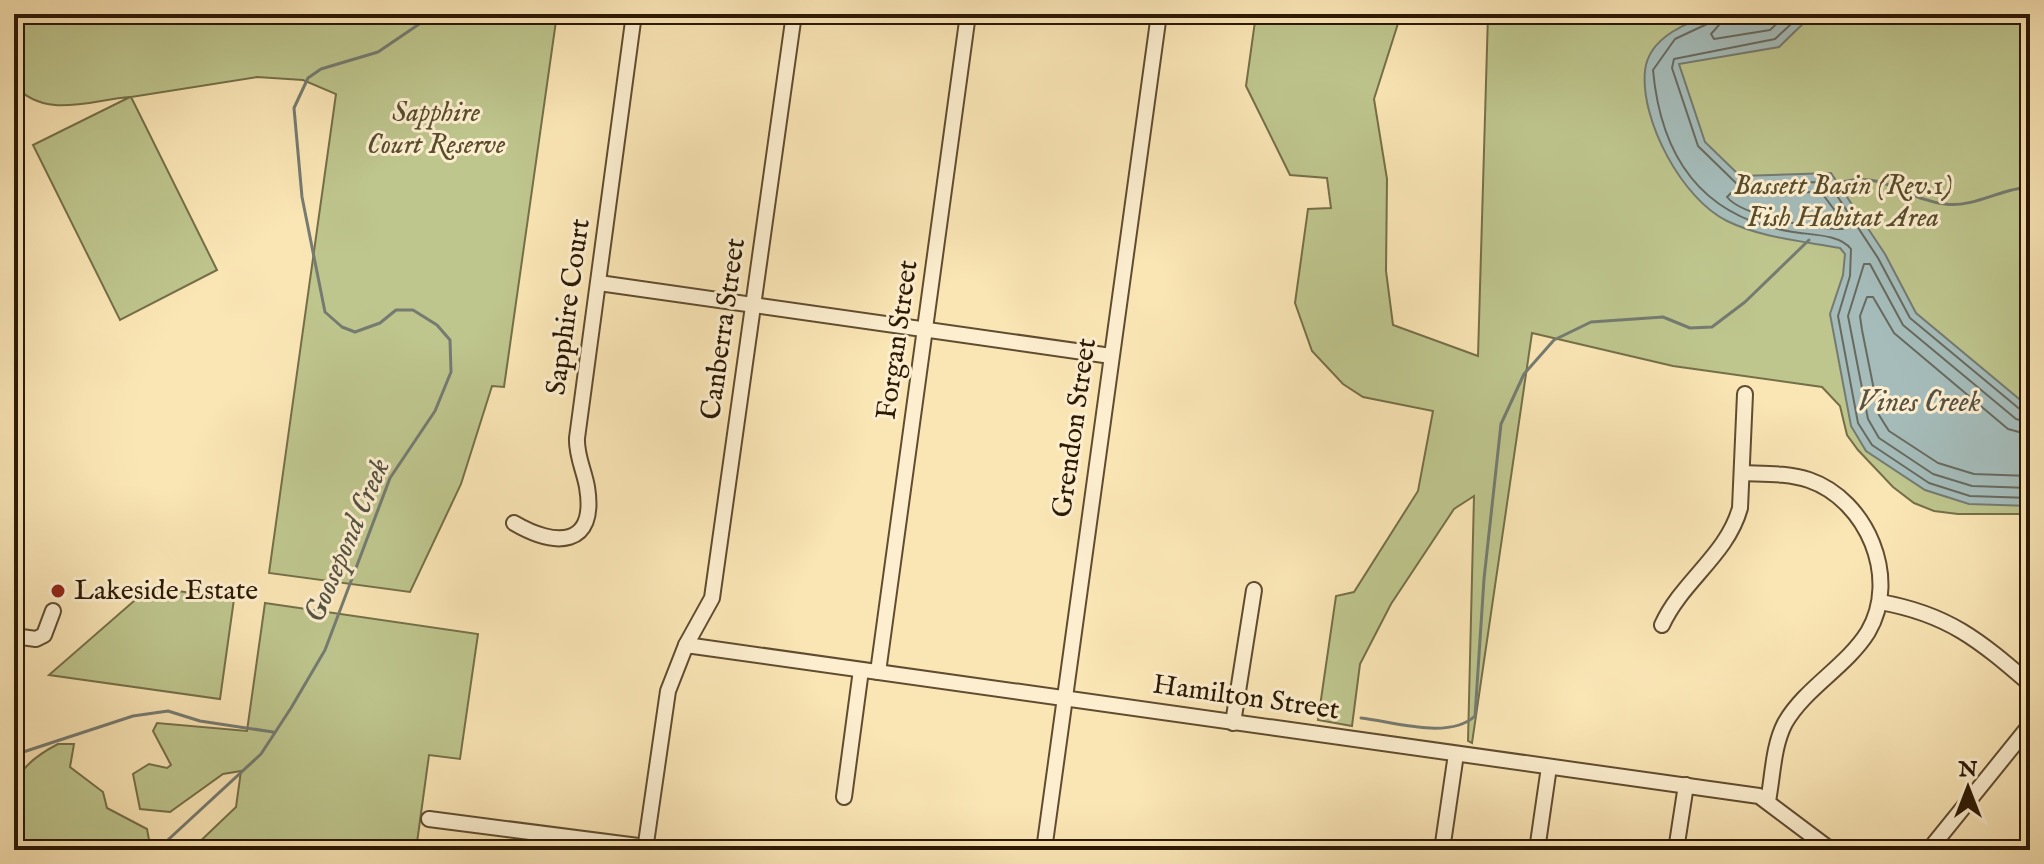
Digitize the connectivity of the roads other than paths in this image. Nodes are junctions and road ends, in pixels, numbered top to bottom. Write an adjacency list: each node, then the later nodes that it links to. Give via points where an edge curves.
1 (634, 14): 5 (street, Sapphire Court)
2 (794, 14): 6 (street, Canberra Street)
3 (968, 14): 7 (street, Forgan Street)
4 (1159, 14): 8 (street, Grendon Street)
5 (599, 283): 6 (street); 11 (street, Sapphire Court, via 577,438 588,490 583,528 565,540 536,536)
6 (754, 304): 7 (street); 17 (street, Canberra Street, via 712,598)
7 (926, 328): 8 (street); 19 (street, Forgan Street)
8 (1111, 356): 21 (street, Grendon Street)
9 (1745, 394): 10 (street)
10 (1742, 473): 13 (street, via 1796,476 1841,497 1858,515 1875,551); 15 (street, via 1735,526 1681,592)
11 (514, 523)
12 (1254, 590): 22 (street)
13 (1880, 602): 20 (street, via 1956,625); 28 (street, via 1856,647 1786,722)
14 (53, 611): 16 (street, via 44,635)
15 (1662, 625)
16 (14, 636)
17 (686, 645): 18 (street, Hamilton Street); 30 (street, via 668,691)
18 (861, 670): 19 (street, Hamilton Street); 27 (street)
19 (878, 672): 21 (street, Hamilton Street)
20 (2030, 684)
21 (1065, 698): 22 (street, Hamilton Street); 31 (street, Grendon Street)
22 (1233, 723): 24 (street, Hamilton Street)
23 (2030, 725): 36 (street)
24 (1456, 754): 25 (street, Hamilton Street); 32 (street)
25 (1549, 767): 26 (street, Hamilton Street); 33 (street)
26 (1686, 785): 28 (street, Hamilton Street); 34 (street)
27 (844, 797)
28 (1768, 801): 35 (street, Hamilton Street)
29 (429, 819): 30 (street)
30 (645, 848)
31 (1044, 850)
32 (1442, 850)
33 (1537, 850)
34 (1676, 850)
35 (1831, 850)
36 (1929, 850)

